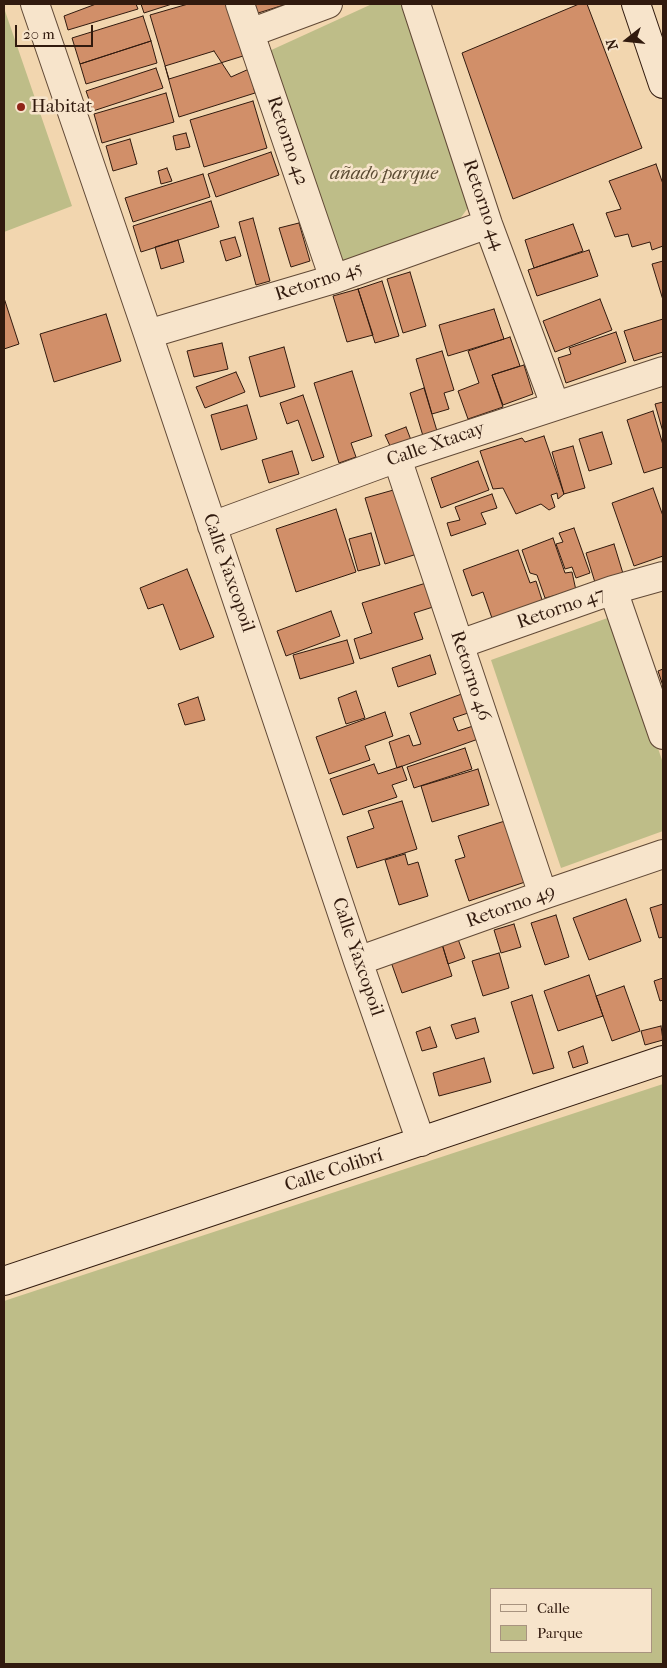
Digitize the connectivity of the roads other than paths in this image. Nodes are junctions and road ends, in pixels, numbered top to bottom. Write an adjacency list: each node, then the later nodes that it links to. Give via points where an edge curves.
1 (35, 4): 10 (street, Calle Yaxcopoil)
2 (240, 4): 6 (street, Retorno 42)
3 (328, 4): 6 (street)
4 (416, 4): 8 (street, Retorno 44)
5 (636, 4): 7 (street)
6 (250, 33): 9 (street, Retorno 42)
7 (663, 84)
8 (488, 224): 9 (street, Retorno 45); 12 (street, Retorno 44)
9 (334, 278): 10 (street, Retorno 45)
10 (148, 334): 14 (street, Calle Yaxcopoil)
11 (663, 371): 12 (street, Calle Xtacay)
12 (555, 405): 13 (street, Calle Xtacay)
13 (397, 458): 14 (street, Calle Xtacay); 17 (street, Retorno 46)
14 (212, 526): 21 (street, Calle Yaxcopoil)
15 (663, 576): 16 (street, Retorno 47)
16 (613, 590): 17 (street, Retorno 47); 18 (street)
17 (460, 644): 20 (street, Retorno 46)
18 (663, 735)
19 (663, 854): 20 (street, Retorno 49)
20 (543, 895): 21 (street, Retorno 49)
21 (358, 962): 23 (street, Calle Yaxcopoil)
22 (663, 1060): 23 (street, Calle Colibrí)
23 (421, 1142): 24 (street, Calle Colibrí)
24 (4, 1281)

